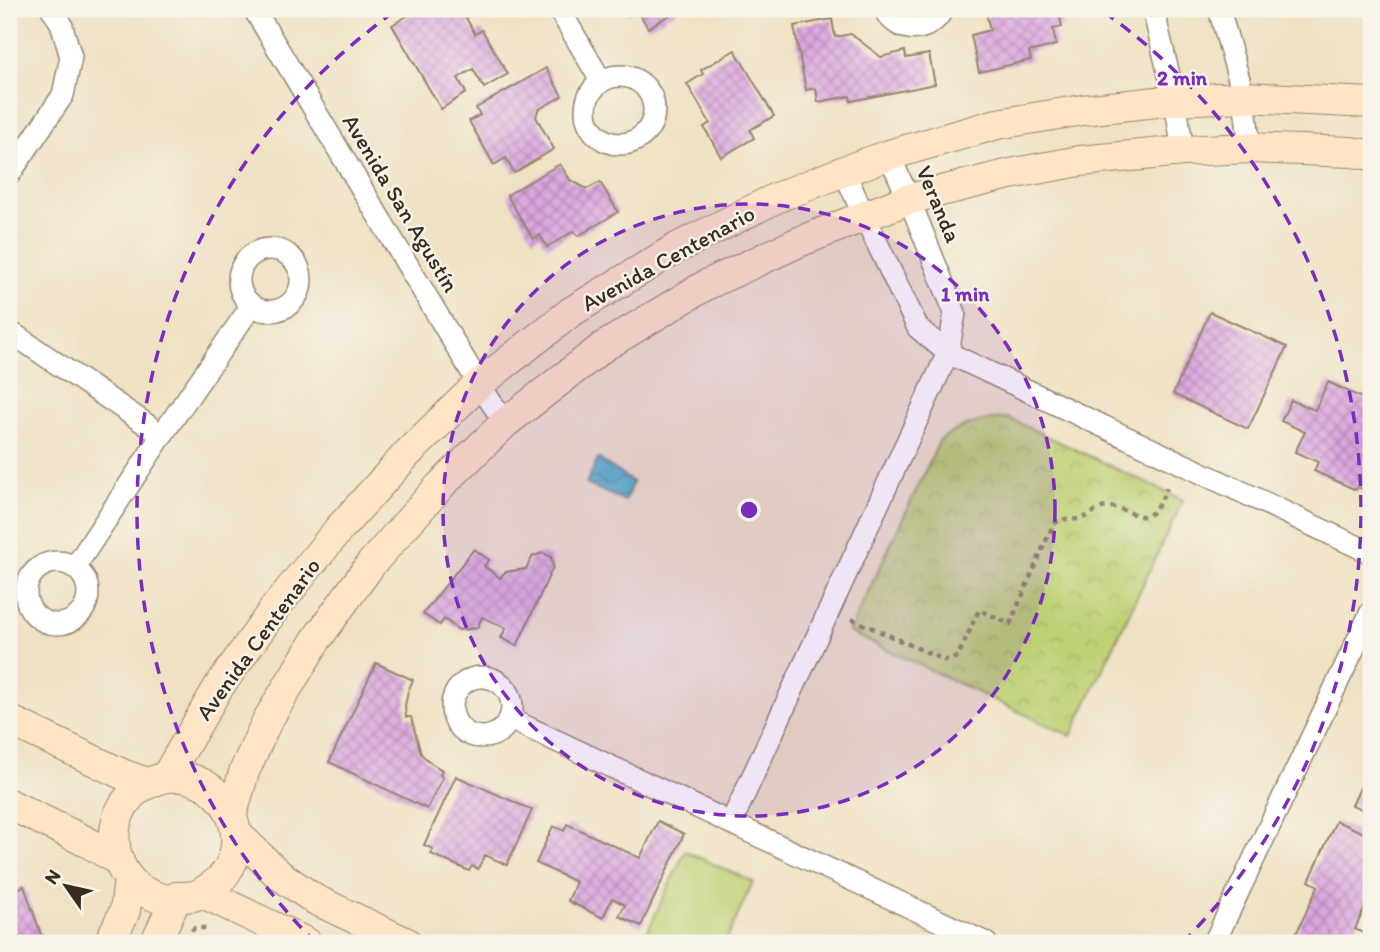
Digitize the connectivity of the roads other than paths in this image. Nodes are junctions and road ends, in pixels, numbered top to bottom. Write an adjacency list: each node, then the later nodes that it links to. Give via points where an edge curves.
1 (52, 9): 17 (street, via 71,57 63,95)
2 (254, 9): 23 (street, Avenida San Agustín)
3 (559, 9): 8 (street)
4 (884, 9): 5 (street, via 893,22 910,29 929,25)
5 (943, 9)
6 (1153, 9): 10 (street)
7 (1219, 9): 9 (street)
8 (601, 81)
9 (1244, 97): 10 (street, Avenida Centenario); 11 (street, Avenida Centenario); 12 (street)
10 (1175, 100): 13 (street); 14 (street, Avenida Centenario, via 997,124)
11 (1371, 103)
12 (1250, 148): 13 (street, Avenida Centenario); 15 (street, Avenida Centenario)
13 (1183, 151): 18 (street, Avenida Centenario, via 1080,161)
14 (889, 155): 16 (street, Avenida Centenario); 18 (street, Veranda)
15 (1371, 155)
16 (844, 171): 19 (street); 23 (street, Avenida Centenario, via 776,198 675,249 571,312)
17 (9, 175)
18 (909, 199): 19 (street, Avenida Centenario); 22 (street, Veranda, via 955,313)
19 (864, 216): 22 (street, via 918,328); 24 (street, Avenida Centenario, via 706,285 603,347)
20 (252, 305): 25 (street)
21 (9, 331): 25 (street)
22 (947, 353): 26 (street); 33 (street, Veranda)
23 (479, 384): 24 (street, Avenida San Agustín); 31 (street, Avenida Centenario, via 340,528 275,608)
24 (505, 423): 34 (street, Avenida Centenario, via 440,486 371,564 316,640 267,721 244,772)
25 (162, 435): 27 (street)
26 (1371, 553)
27 (75, 567)
28 (1371, 612): 42 (street)
29 (510, 719): 33 (street)
30 (9, 720): 31 (street, via 122,774)
31 (156, 780): 34 (street, via 186,777 205,784 221,797); 35 (street, via 129,797 117,816 113,838)
32 (9, 804): 35 (street, via 89,843)
33 (731, 823): 41 (street)
34 (234, 824): 36 (street, via 235,851 229,868 218,882); 40 (street, via 278,874 314,899)
35 (123, 870): 36 (street, via 141,890 155,897 175,902); 38 (street, via 125,911)
36 (190, 895): 37 (street); 39 (street, via 241,911)
37 (159, 936)
38 (109, 943)
39 (307, 943)
40 (407, 943)
41 (986, 943)
42 (1214, 943)

